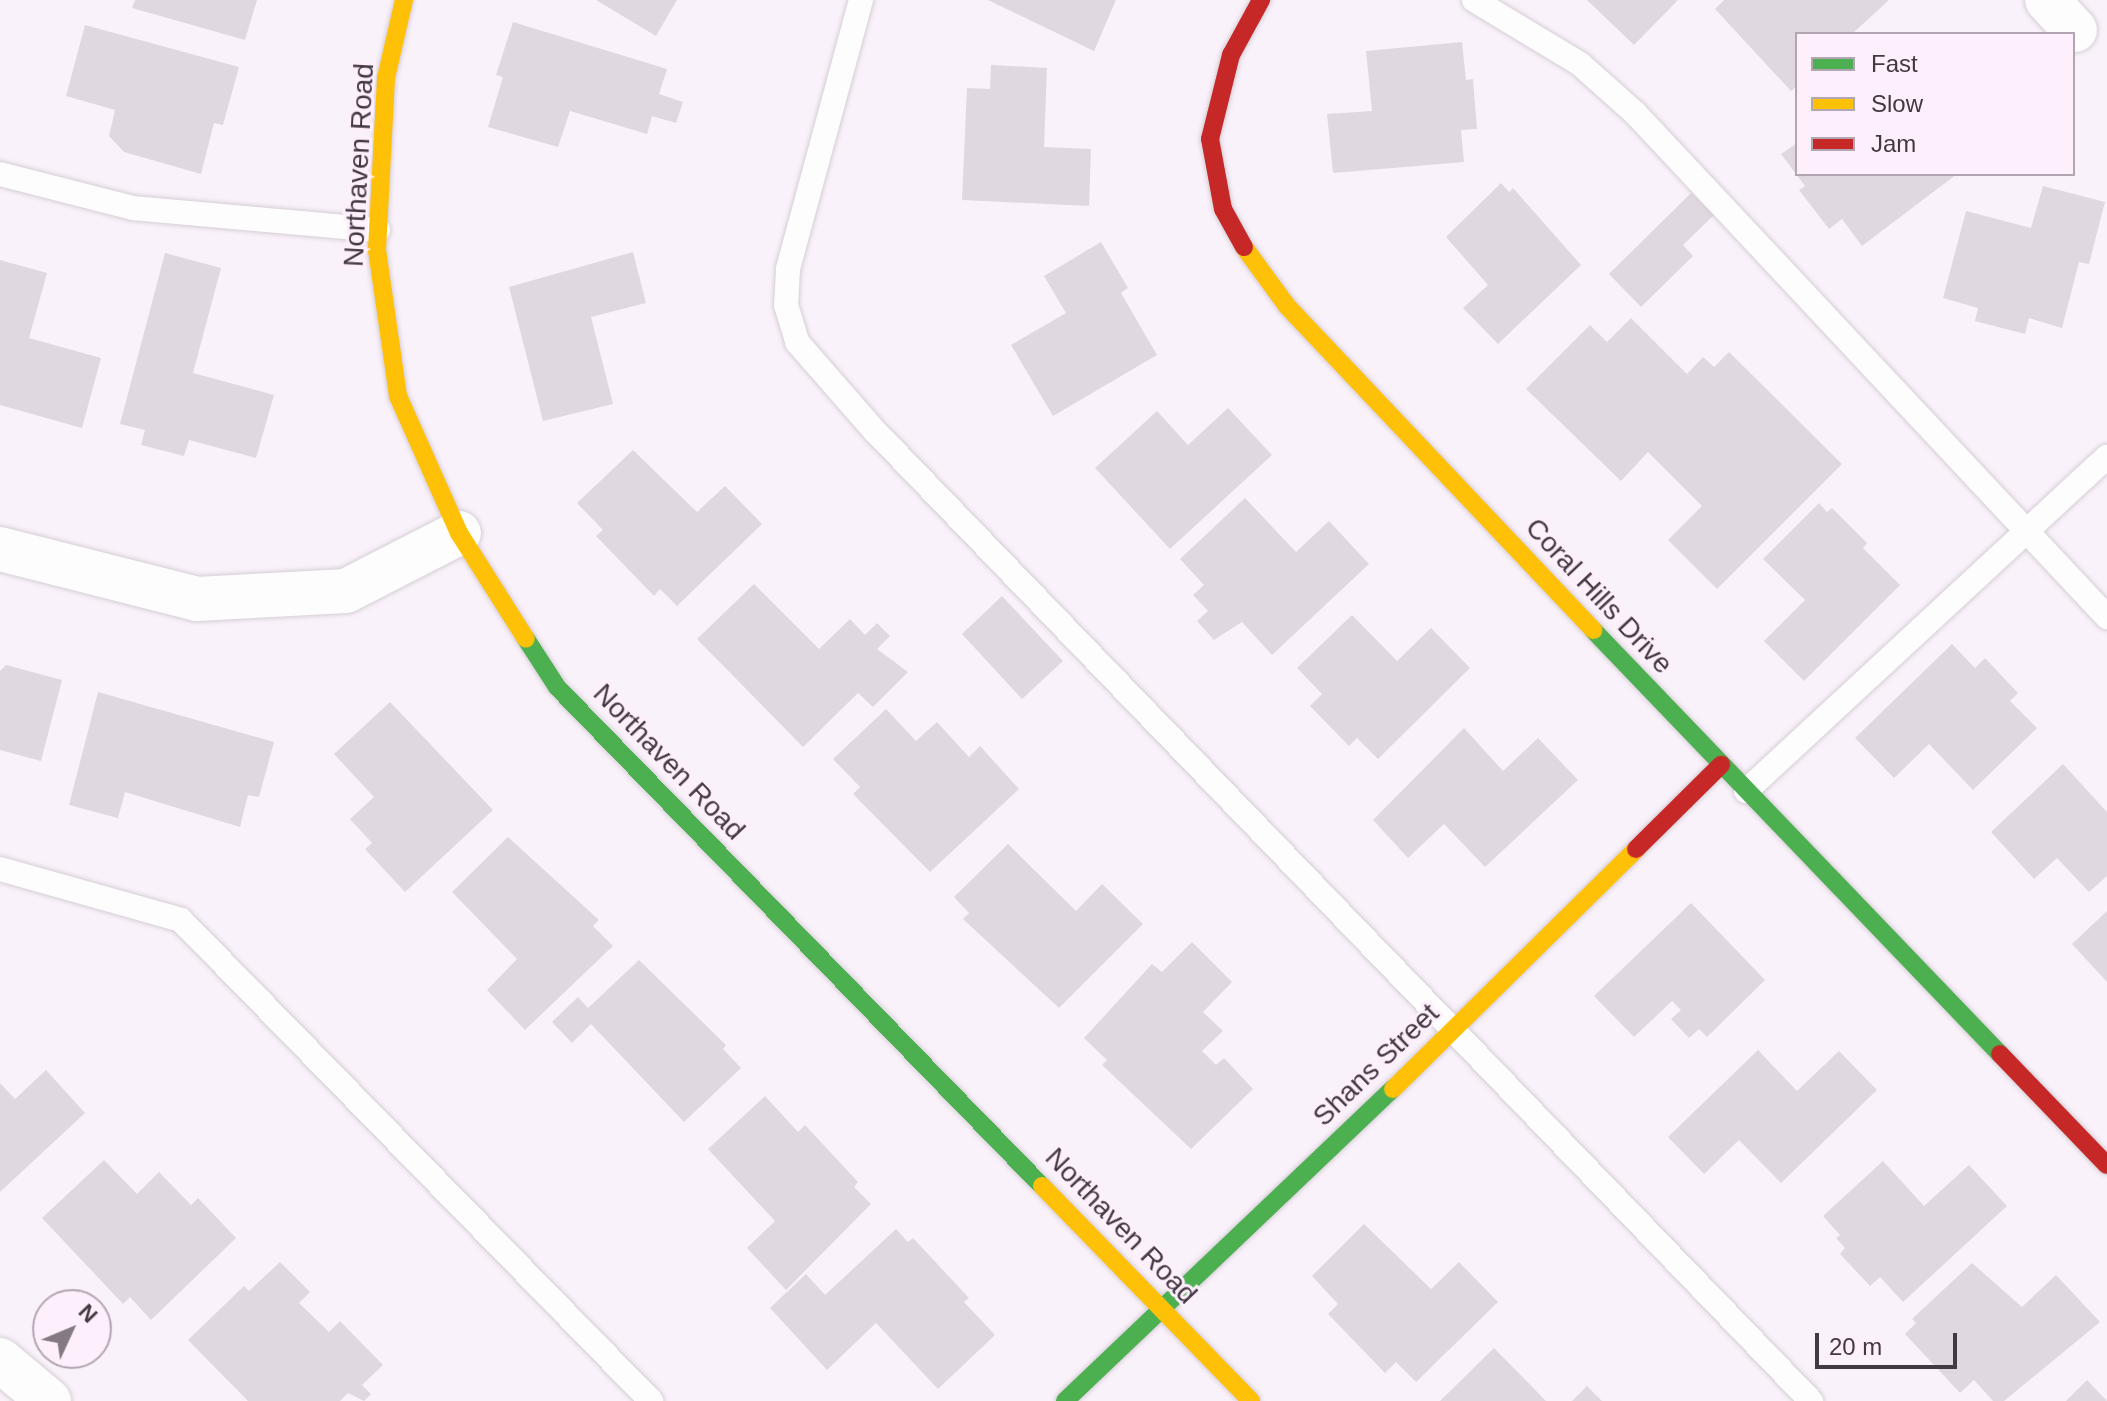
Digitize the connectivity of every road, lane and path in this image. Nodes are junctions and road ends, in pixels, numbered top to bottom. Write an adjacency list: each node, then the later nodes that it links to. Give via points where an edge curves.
1 (404, 0): 6 (street, Northaven Road, via 386,78)
2 (861, 0): 15 (lane, via 788,269 786,305 797,342 873,429)
3 (1261, 0): 12 (street, Coral Hills Drive, via 1231,55 1210,139 1223,209 1250,259 1287,306)
4 (1474, 0): 9 (lane, via 1580,64 1635,113)
5 (0, 174): 6 (lane, via 133,208)
6 (378, 230): 8 (street, Northaven Road, via 398,396)
7 (2107, 457): 9 (lane)
8 (459, 533): 10 (street, via 346,591 197,599); 17 (street, Northaven Road, via 557,687)
9 (2026, 533): 11 (lane); 13 (lane)
10 (0, 549)
11 (2107, 617)
12 (1721, 765): 13 (street, Coral Hills Drive); 15 (street, Shans Street)
13 (1746, 791): 16 (street, Coral Hills Drive)
14 (0, 869): 20 (lane, via 181,920)
15 (1455, 1030): 17 (street, Shans Street); 23 (lane)
16 (2107, 1165)
17 (1161, 1308): 21 (street, Shans Street); 22 (street, Northaven Road)
18 (0, 1360): 19 (street)
19 (49, 1401)
20 (651, 1401)
21 (1065, 1401)
22 (1251, 1401)
23 (1811, 1401)

